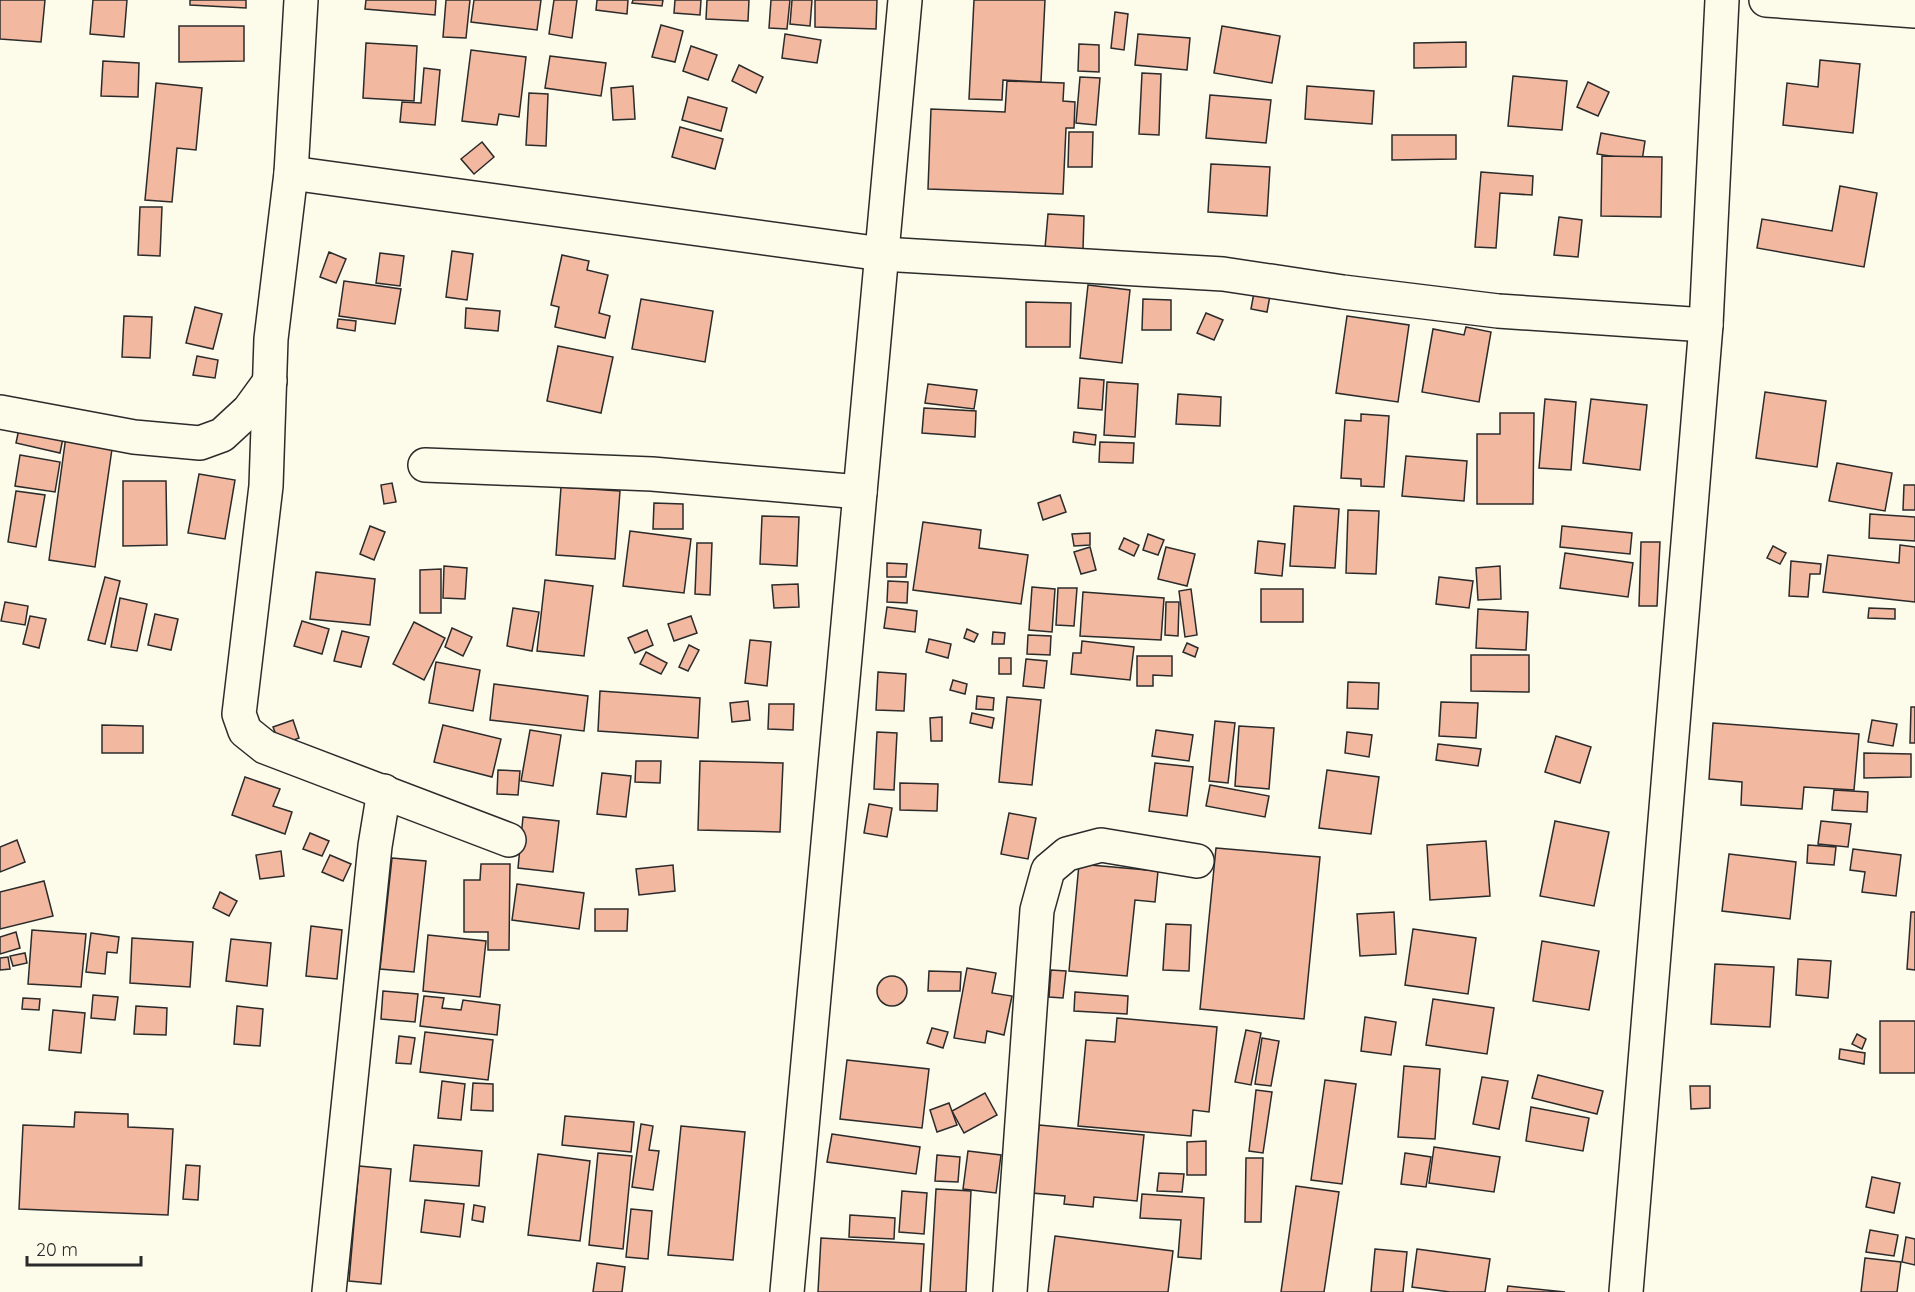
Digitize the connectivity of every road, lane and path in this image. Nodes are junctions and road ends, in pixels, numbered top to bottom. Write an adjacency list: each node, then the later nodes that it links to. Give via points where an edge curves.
1 (301, 0): 6 (street)
2 (905, 0): 7 (street)
3 (1722, 0): 8 (street)
4 (1766, 0): 5 (street)
5 (1915, 11)
6 (291, 173): 7 (street); 9 (street, via 271,339)
7 (882, 254): 8 (street, via 1223,274 1498,311); 12 (street)
8 (1706, 325): 19 (street)
9 (270, 381): 10 (street, via 249,410 222,435 200,443 134,437); 13 (street, via 266,486 238,714 245,731 265,747)
10 (0, 412)
11 (425, 465): 12 (street, via 652,474)
12 (860, 492): 17 (street)
13 (384, 791): 14 (street); 16 (street)
14 (509, 840)
15 (1197, 861): 18 (street, via 1101,845 1067,854 1048,870 1036,910)
16 (329, 1292)
17 (787, 1292)
18 (1010, 1292)
19 (1626, 1292)

